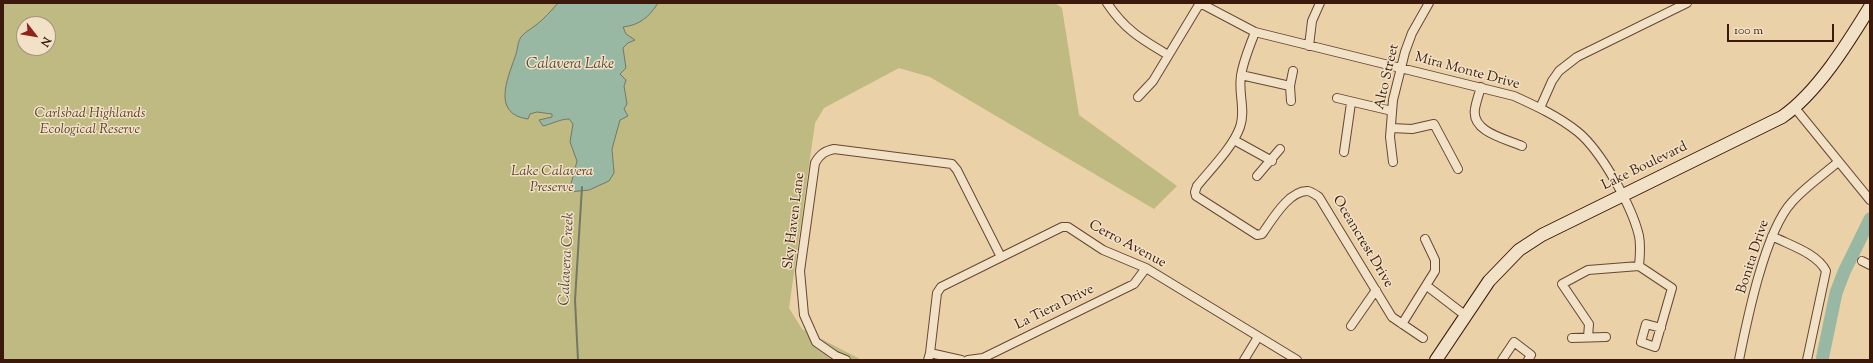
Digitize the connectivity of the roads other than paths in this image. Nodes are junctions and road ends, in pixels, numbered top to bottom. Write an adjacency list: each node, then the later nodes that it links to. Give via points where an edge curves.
1 (1107, 3): 9 (street, via 1117,19 1134,34)
2 (1200, 3): 7 (street, Mira Monte Drive); 9 (street)
3 (1320, 3): 8 (street, via 1312,21)
4 (1429, 3): 10 (street, Alto Street, via 1412,33)
5 (1687, 3): 19 (street, via 1577,57 1552,81)
6 (1870, 6): 20 (main road, Lake Boulevard, via 1821,80)
7 (1255, 32): 8 (street, Mira Monte Drive); 12 (street)
8 (1309, 46): 10 (street, Mira Monte Drive)
9 (1168, 55): 15 (street, via 1153,81)
10 (1401, 68): 14 (street, Mira Monte Drive); 21 (street, Alto Street)
11 (1293, 71): 13 (street)
12 (1241, 75): 13 (street); 23 (street, via 1243,117)
13 (1290, 86): 17 (street)
14 (1481, 88): 19 (street, Mira Monte Drive, via 1514,96); 24 (street, via 1474,110 1476,122 1481,128)
15 (1138, 97)
16 (1337, 98): 18 (street)
17 (1291, 101)
18 (1351, 103): 21 (street); 26 (street)
19 (1540, 108): 32 (street, Mira Monte Drive, via 1588,141 1602,158)
20 (1795, 108): 29 (street); 32 (main road, Lake Boulevard, via 1782,117)
21 (1392, 111): 22 (street, Alto Street)
22 (1391, 128): 28 (street, Alto Street); 30 (street, via 1412,129 1434,124)
23 (1234, 140): 27 (street); 40 (street, Oceancrest Drive, via 1197,186 1196,196 1256,235 1260,234 1286,201 1302,191 1310,191 1319,197)
24 (1522, 146)
25 (1280, 149): 27 (street)
26 (1344, 152)
27 (1272, 161): 31 (street)
28 (1394, 162)
29 (1838, 162): 33 (street); 34 (street, Bonita Drive, via 1792,202 1780,217)
30 (1458, 169)
31 (1258, 176)
32 (1622, 195): 37 (street, Mira Monte Drive, via 1636,224 1641,253); 41 (main road, Lake Boulevard, via 1542,235 1519,250 1488,281)
33 (1870, 200)
34 (1772, 236): 59 (street, Bonita Drive, via 1754,293); 60 (street, via 1815,258 1822,263 1826,271)
35 (1425, 239): 39 (street, via 1435,260 1435,271)
36 (1001, 257): 38 (street, Cerro Avenue, via 1062,226 1068,227 1103,250); 50 (street, Cerro Avenue, via 941,287 937,293); 51 (street, Sky Haven Lane, via 952,164 834,149 826,151 815,163 800,271 804,315 816,342)
37 (1639, 266): 44 (street, via 1672,288); 46 (street, via 1588,270 1562,284 1588,324)
38 (1146, 268): 45 (street, Cerro Avenue); 53 (street, La Tiera Drive, via 1134,284 983,358)
39 (1427, 286): 41 (street); 42 (street)
40 (1376, 290): 42 (street, Oceancrest Drive, via 1392,317); 43 (street)
41 (1466, 316): 56 (main road, Lake Boulevard)
42 (1402, 324): 48 (street, Oceancrest Drive)
43 (1351, 326)
44 (1660, 328)
45 (1258, 336): 54 (street); 55 (street, Cerro Avenue)
46 (1588, 337): 47 (street); 49 (street)
47 (1606, 337)
48 (1423, 338)
49 (1572, 338)
50 (929, 357): 52 (street)
51 (846, 360)
52 (961, 360)
53 (968, 360)
54 (1244, 360)
55 (1297, 360)
56 (1436, 360)
57 (1502, 360): 58 (street, via 1514,342 1531,355)
58 (1528, 360)
59 (1739, 360)
60 (1807, 360)

